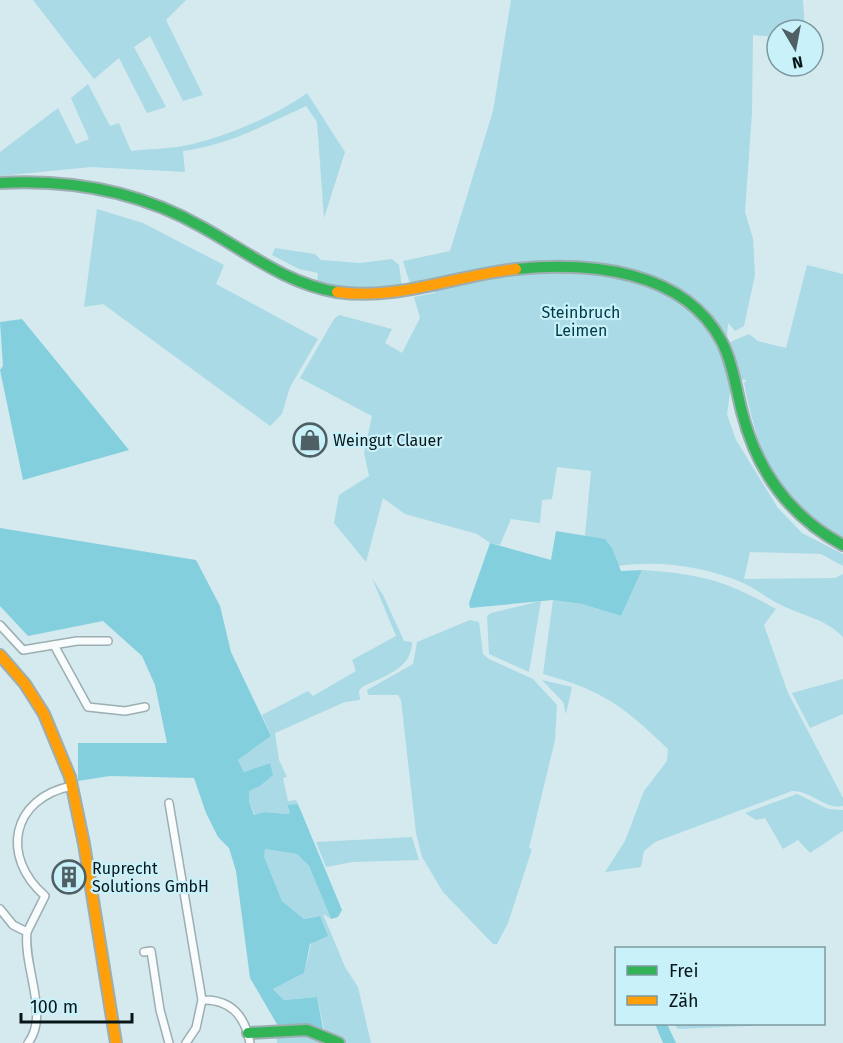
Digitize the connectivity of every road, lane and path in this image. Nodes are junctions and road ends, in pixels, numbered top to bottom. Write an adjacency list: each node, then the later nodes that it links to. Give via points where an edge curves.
1 (0, 183): 2 (main road, via 78,184 137,197 193,221 281,276 336,293 390,294 495,272 546,267 596,270 654,283 675,292 697,309 722,339 734,367 756,458 776,491 810,525)
2 (843, 545)
3 (0, 625): 5 (street, via 23,650)
4 (108, 641): 5 (street)
5 (54, 645): 7 (street, via 88,707 125,711)
6 (0, 655): 8 (main road, via 41,705 59,741)
7 (145, 707)
8 (71, 782): 11 (street, via 38,798 25,812 18,828 19,865 32,886 45,896); 16 (main road)
9 (169, 803): 13 (street)
10 (0, 909): 11 (street, via 13,925)
11 (27, 932): 15 (street, via 27,957 38,1022)
12 (144, 952): 17 (street, via 151,951)
13 (202, 1000): 14 (street, via 220,1001 234,1009); 18 (street, via 196,1028)
14 (249, 1038): 19 (main road, via 300,1030 324,1034)
15 (28, 1043)
16 (116, 1043)
17 (169, 1043)
18 (186, 1043)
19 (339, 1043)

